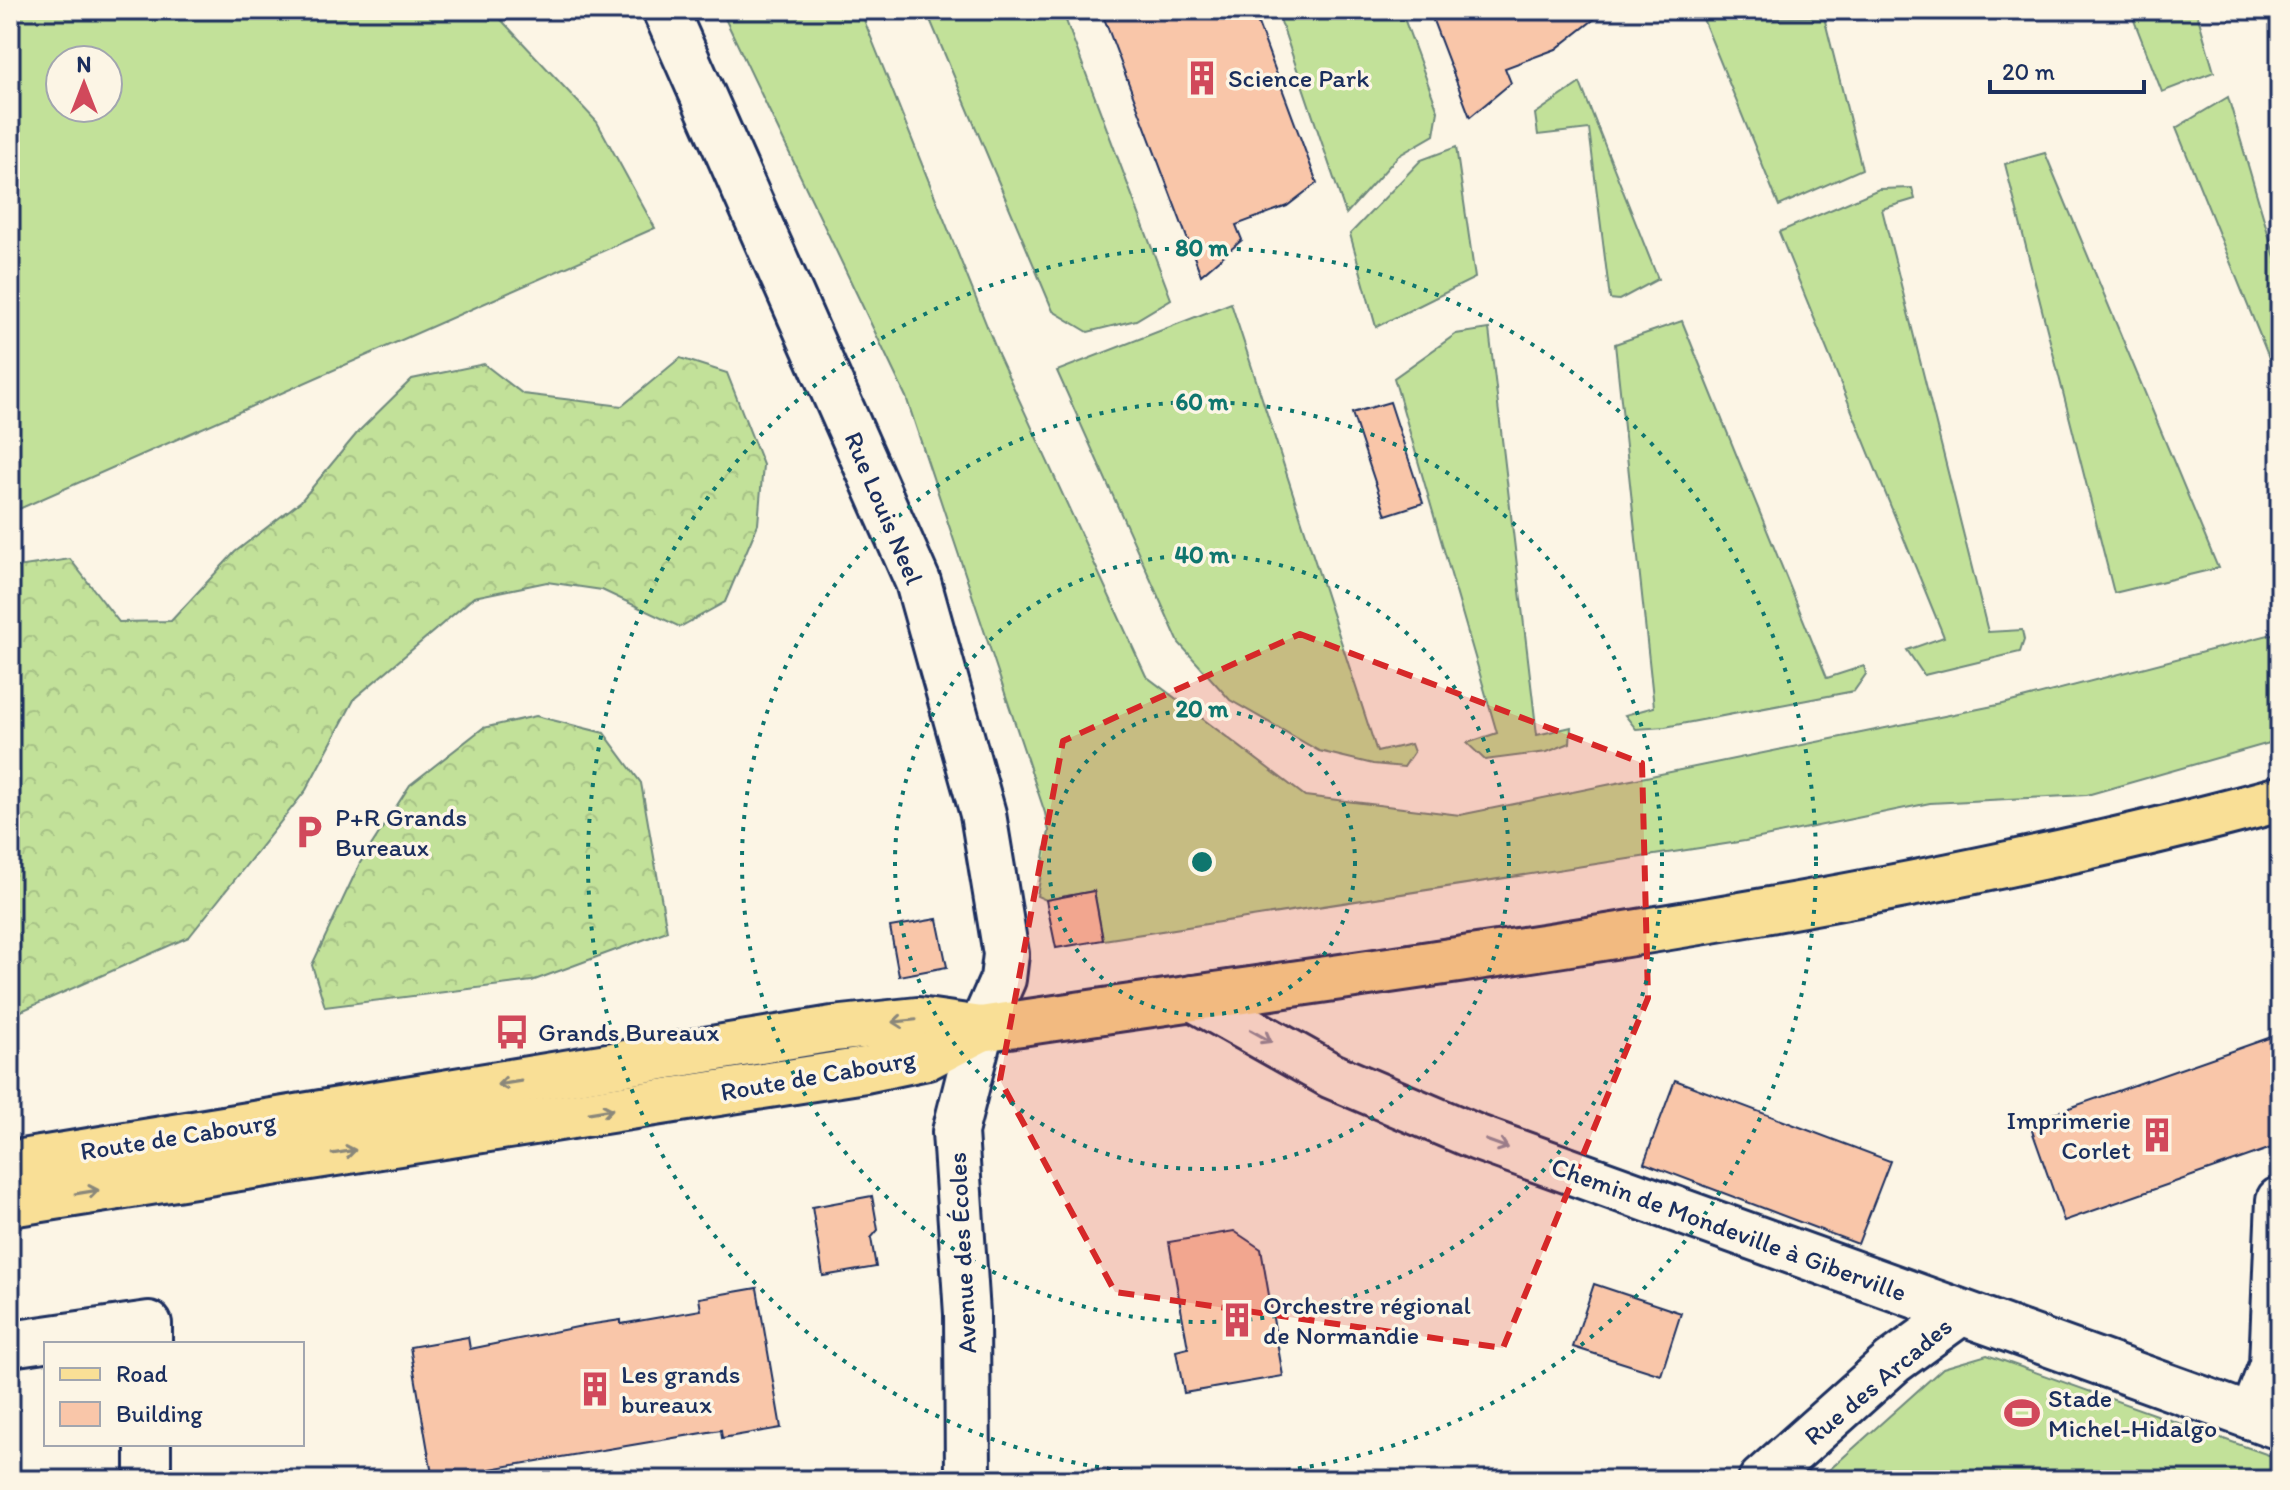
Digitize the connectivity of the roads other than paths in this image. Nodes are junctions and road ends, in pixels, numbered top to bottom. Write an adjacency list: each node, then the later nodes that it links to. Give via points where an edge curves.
1 (665, 10): 4 (street, Rue Louis Neel, via 918,582 983,814 1004,931 1003,979)
2 (2280, 799): 3 (main road, via 1859,894)
3 (1193, 998): 4 (main road); 8 (street, Chemin de Mondeville à Giberville, one-way to 8, via 1332,1076 1478,1138)
4 (981, 1029): 5 (main road, Route de Cabourg, one-way to 5, via 918,1020 833,1029); 7 (main road, Route de Cabourg, one-way to 4, via 865,1070 927,1057); 14 (street, Avenue des Écoles, via 955,1132 967,1314)
5 (10, 1164)
6 (2279, 1200): 11 (street)
7 (10, 1204)
8 (1943, 1308): 11 (street, Chemin de Mondeville à Giberville); 15 (street, Rue des Arcades, via 1893,1362)
9 (149, 1342): 10 (street, via 149,1324)
10 (10, 1344)
11 (2266, 1422)
12 (148, 1446): 13 (street)
13 (148, 1480)
14 (968, 1480)
15 (1761, 1480)

